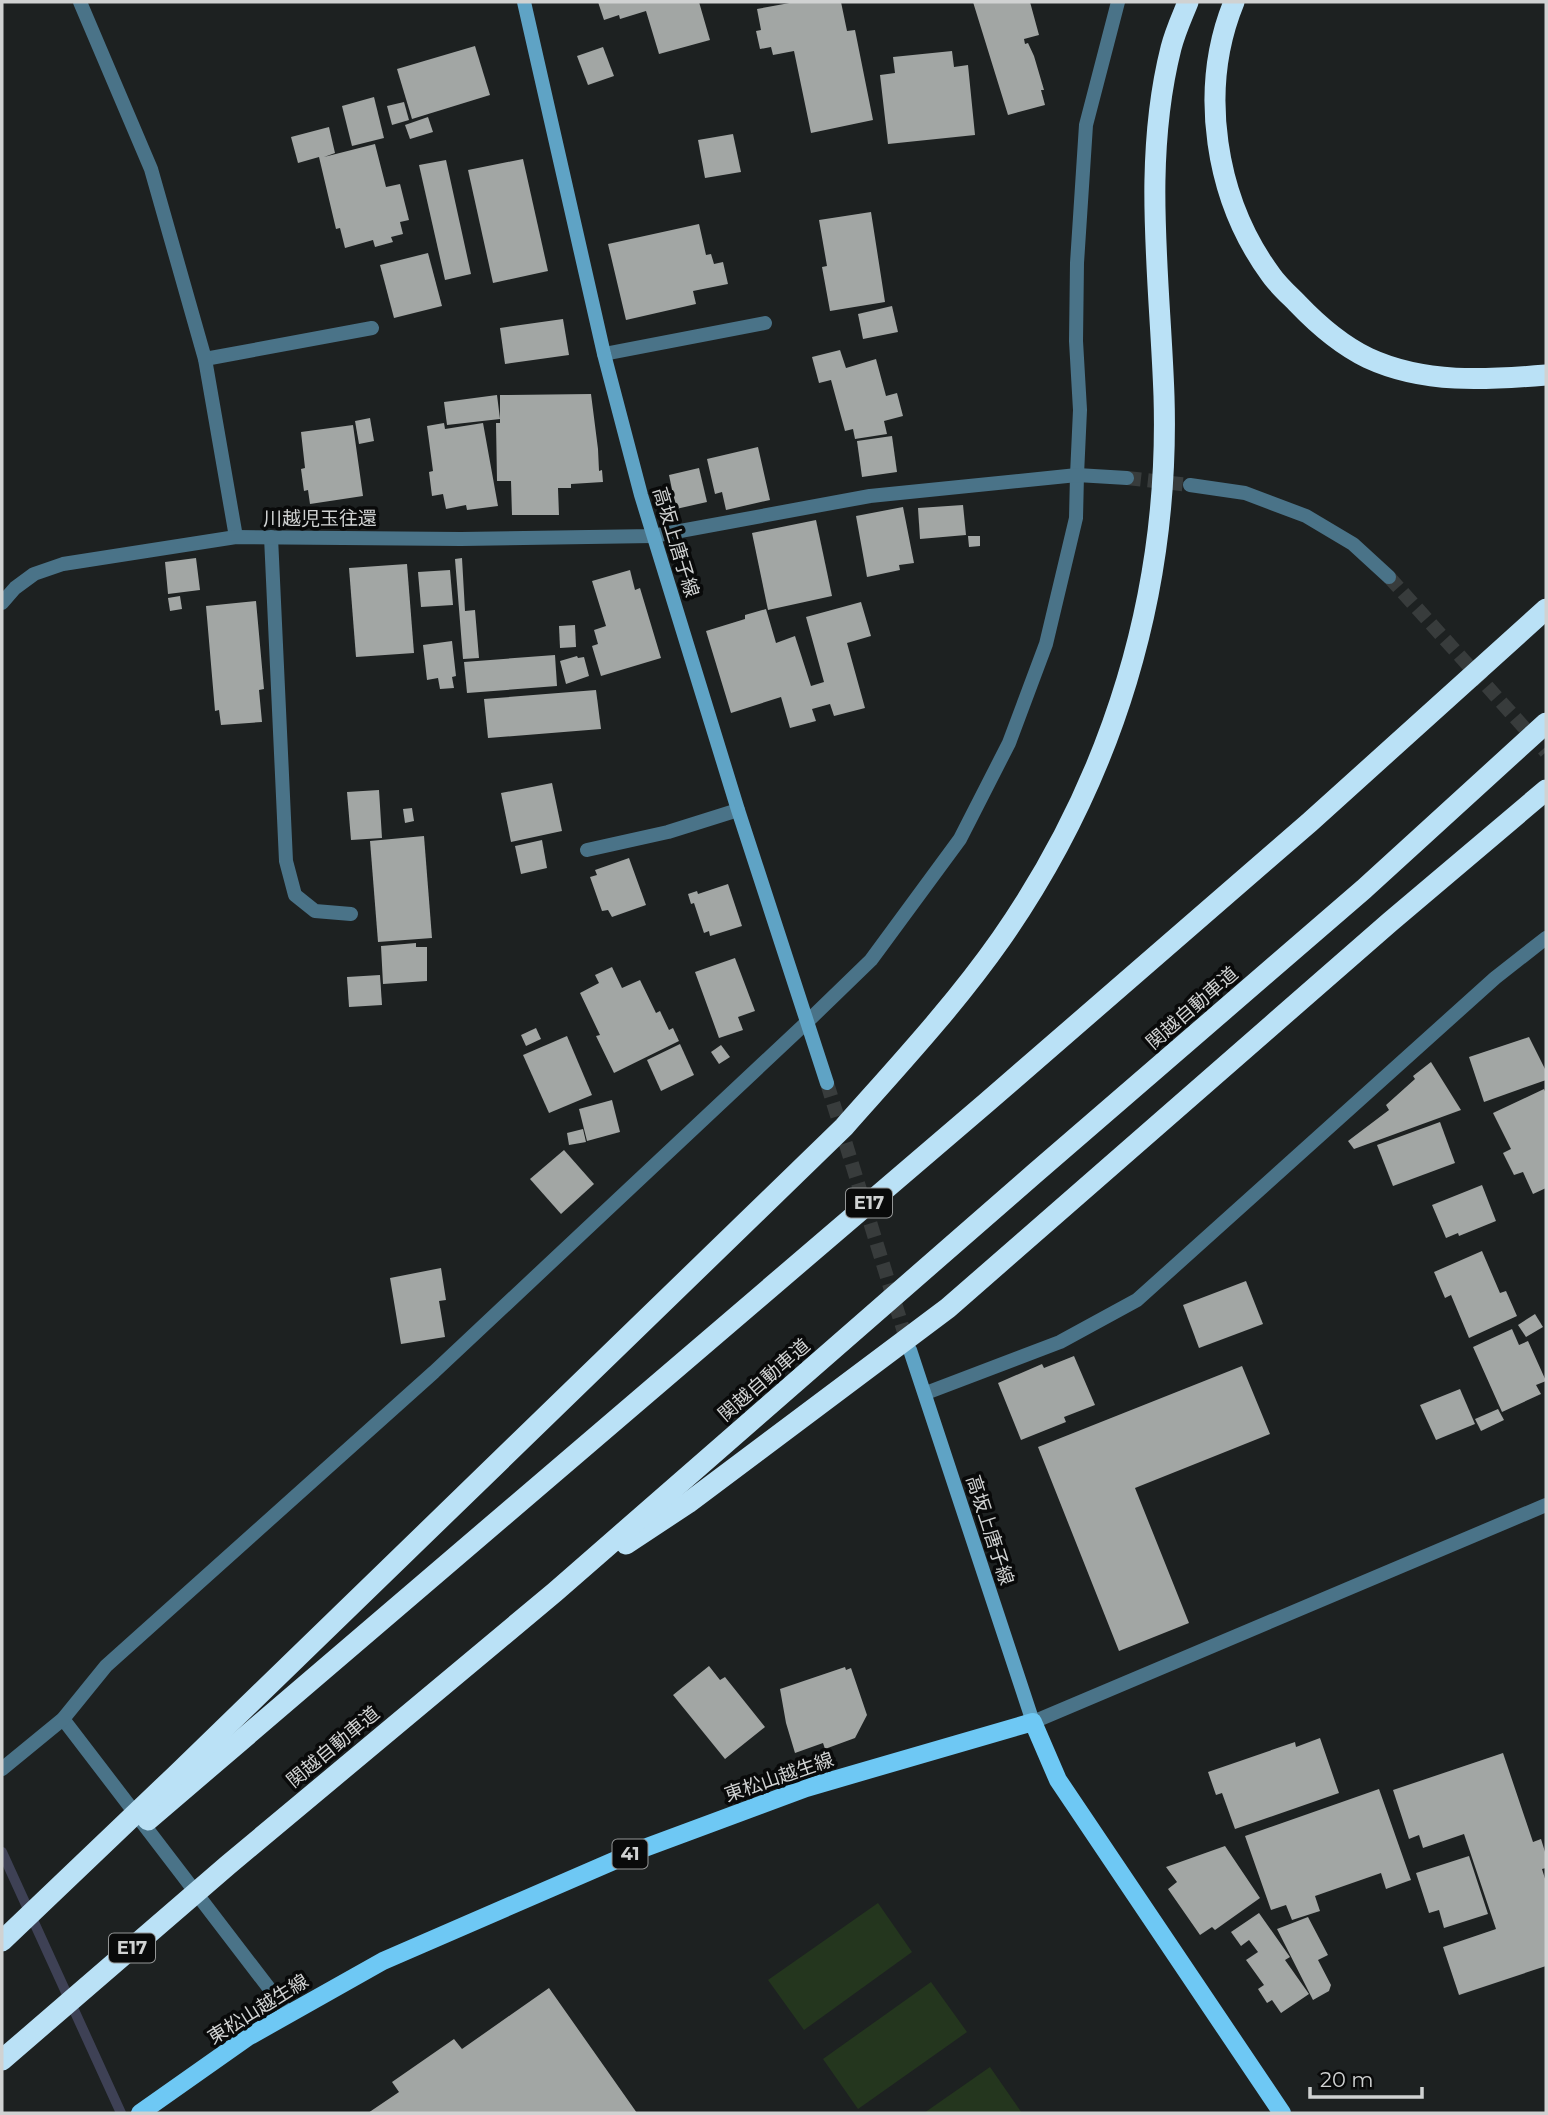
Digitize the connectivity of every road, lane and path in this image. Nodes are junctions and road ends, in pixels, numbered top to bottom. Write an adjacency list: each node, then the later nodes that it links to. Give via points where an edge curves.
1 (80, 2): 9 (street, via 151,169)
2 (524, 2): 8 (main road, 高坂上唐子線)
3 (1118, 2): 11 (street, via 1086,125 1077,263 1080,410)
4 (1188, 2): 35 (highway, via 1171,45 1154,177 1164,398 1156,556 1140,636 1117,715 1089,786 1053,857 1000,939 929,1031 844,1127)
5 (1234, 2): 10 (highway, via 1223,30 1214,97 1221,164 1239,221 1271,276 1318,325 1367,358 1419,374 1480,381)
6 (765, 323): 8 (street)
7 (372, 328): 9 (street)
8 (604, 354): 14 (main road, 高坂上唐子線)
9 (205, 359): 15 (street)
10 (1546, 375)
11 (1076, 475): 12 (street, 川越児玉往還); 14 (street, 川越児玉往還, via 870,496); 26 (street, via 1076,518 1046,644 1009,744 960,839 871,960)
12 (1127, 478)
13 (1190, 485): 17 (street, via 1245,493 1306,516 1353,544)
14 (653, 536): 16 (street, 川越児玉往還); 22 (main road, 高坂上唐子線)
15 (236, 537): 16 (street, 川越児玉往還); 18 (street, 川越児玉往還, via 63,564 34,575)
16 (271, 537): 24 (street, via 286,861 295,895 315,911)
17 (1390, 577)
18 (2, 603)
19 (1546, 609): 35 (highway, E17, via 1017,1076)
20 (1546, 723): 31 (highway, 関越自動車道 / E17, via 1364,890)
21 (1546, 790): 31 (highway, via 948,1308 688,1503)
22 (738, 810): 23 (street); 26 (main road, 高坂上唐子線)
23 (587, 850)
24 (351, 914)
25 (1546, 938): 29 (street, via 1484,988 1137,1300 1060,1342)
26 (807, 1022): 27 (main road, 高坂上唐子線); 32 (street, via 435,1372 106,1666)
27 (827, 1083)
28 (910, 1350): 29 (main road, 高坂上唐子線)
29 (926, 1393): 33 (main road, 高坂上唐子線)
30 (1546, 1505): 33 (street)
31 (555, 1591): 38 (highway, 関越自動車道 / E17)
32 (63, 1719): 34 (street); 37 (street)
33 (1033, 1722): 37 (main road, 東松山越生線 / 41, via 806,1788 639,1850 383,1961); 40 (main road, via 1058,1780)
34 (2, 1769)
35 (180, 1782): 36 (highway, E17)
36 (2, 1942)
37 (288, 2013): 39 (main road, 東松山越生線 / 41)
38 (2, 2060)
39 (140, 2113)
40 (1282, 2113)

